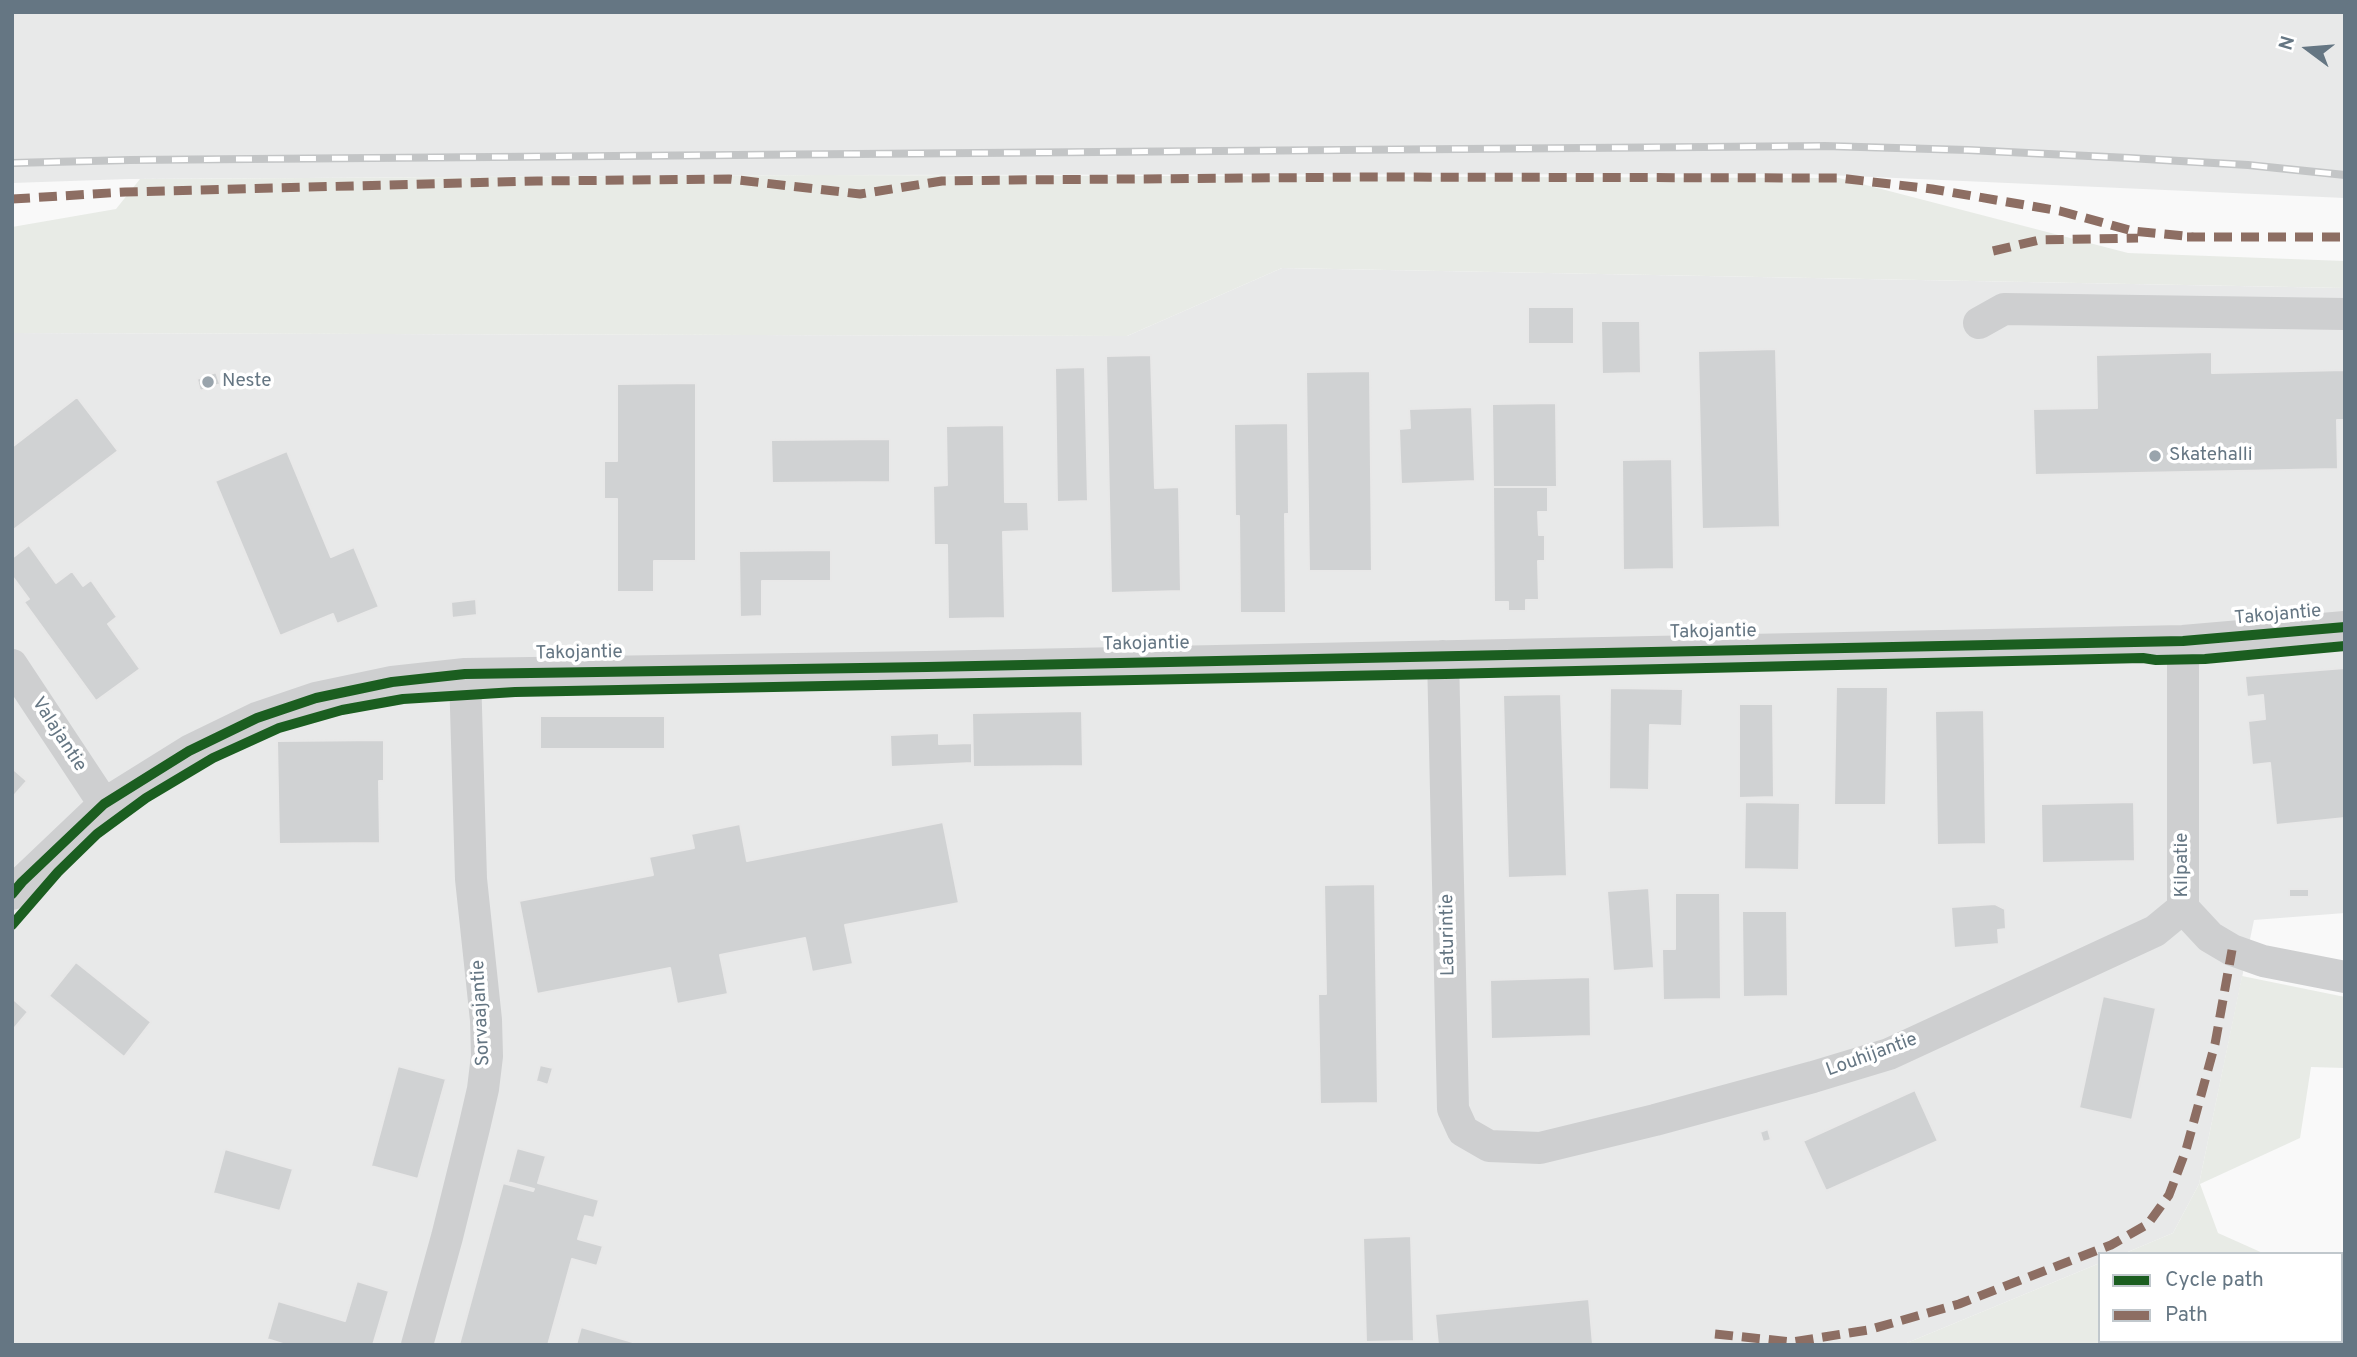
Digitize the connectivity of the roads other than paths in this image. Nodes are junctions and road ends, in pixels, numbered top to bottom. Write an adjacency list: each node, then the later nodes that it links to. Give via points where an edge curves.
1 (2345, 314): 2 (street, via 2004,309)
2 (1979, 323)
3 (2345, 627): 4 (street, Takojantie)
4 (2183, 641): 5 (street, Takojantie); 10 (street, Kilpatie)
5 (1443, 656): 7 (street, Takojantie); 12 (street, Laturintie, via 1453,1109 1463,1131 1489,1146)
6 (12, 665): 8 (street, Valajantie)
7 (465, 674): 8 (street, Takojantie, via 392,682 316,698 257,718 189,751); 13 (street, Sorvaajantie, via 471,879 487,1056 474,1128)
8 (104, 804): 9 (street, Takojantie)
9 (12, 894)
10 (2183, 908): 11 (street, Kilpatie, via 2210,937 2232,950); 12 (street, Louhijantie, via 2155,931 1889,1054 1695,1110)
11 (2345, 977)
12 (1540, 1148)
13 (417, 1345)

